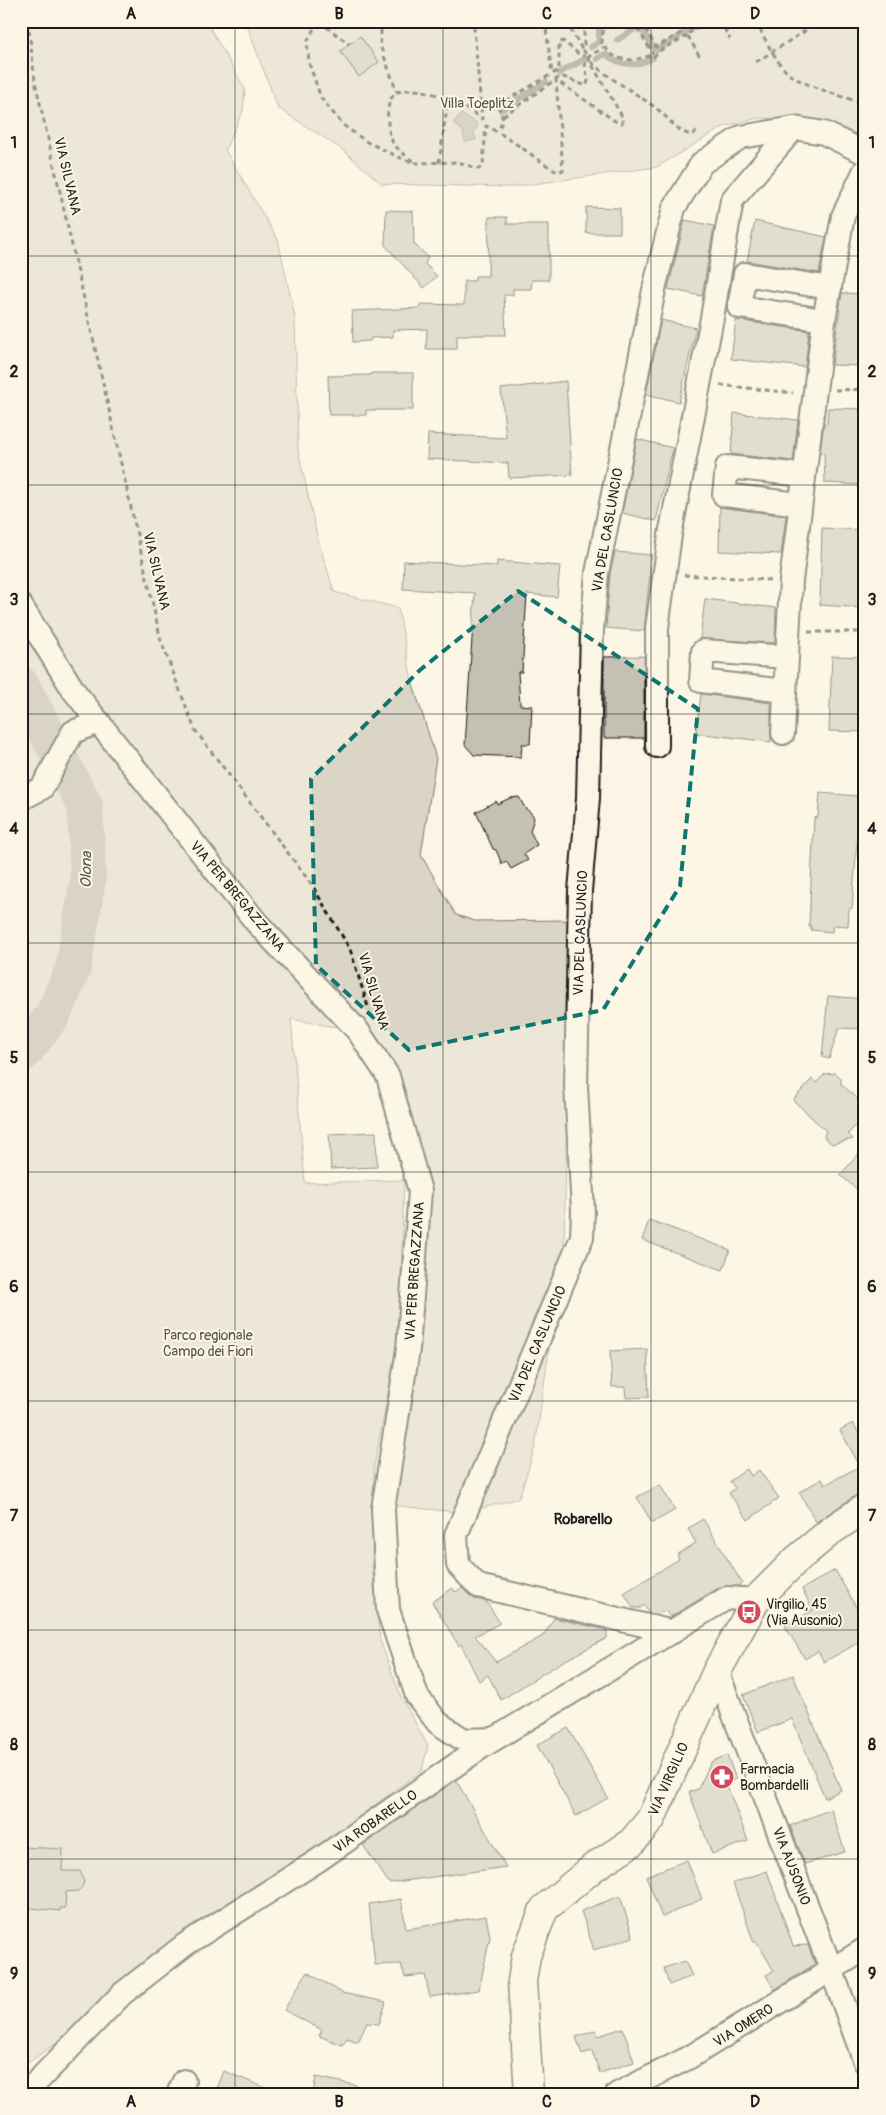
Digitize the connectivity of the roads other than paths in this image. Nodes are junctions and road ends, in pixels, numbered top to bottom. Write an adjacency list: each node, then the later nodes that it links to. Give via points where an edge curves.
1 (794, 128): 2 (street, VIA DEL CASLUNCIO, via 824,133); 19 (street, via 732,200 664,574 657,628); 23 (street, VIA DEL CASLUNCIO, via 741,137 702,164 674,208 655,285 597,573 592,630 588,798 580,891 576,1086 582,1237 456,1535 458,1565 478,1586)
2 (865, 153)
3 (865, 170): 5 (street, via 843,216)
4 (785, 281): 5 (street); 6 (street); 6 (street, via 745,274 739,307)
5 (830, 288): 7 (street)
6 (780, 314): 7 (street)
7 (824, 320): 9 (street)
8 (765, 471): 9 (street); 10 (street); 10 (street, via 728,467 724,494)
9 (803, 475): 11 (street)
10 (762, 499): 11 (street)
11 (800, 504): 14 (street)
12 (21, 606): 17 (street, VIA PER BREGAZZANA, via 74,691)
13 (745, 654): 14 (street); 15 (street); 15 (street, via 703,650 701,681)
14 (787, 657): 16 (street)
15 (742, 686): 16 (street)
16 (785, 691): 18 (street)
17 (99, 722): 20 (street, via 73,732 42,788); 25 (street, VIA PER BREGAZZANA, via 256,922 358,1031 388,1076 420,1191 408,1349 383,1509 388,1610 417,1696 438,1723 464,1740)
18 (783, 733)
19 (657, 746)
20 (21, 799)
21 (865, 1508): 22 (main road, VIA VIRGILIO, via 794,1561)
22 (756, 1600): 23 (street, VIA ROBARELLO, via 727,1598); 24 (main road, VIA VIRGILIO)
23 (673, 1632): 25 (street, VIA ROBARELLO)
24 (717, 1671): 27 (street, VIA AUSONIO); 30 (main road, VIA VIRGILIO, via 651,1819 632,1842 594,1867 544,1910 526,1956 522,1981)
25 (494, 1739): 29 (street, VIA ROBARELLO, via 317,1861 186,1944 122,1994)
26 (865, 1949): 27 (street, VIA OMERO)
27 (832, 1970): 28 (street, VIA AUSONIO); 31 (street, VIA OMERO, via 690,2057)
28 (865, 2062)
29 (25, 2094)
30 (529, 2094)
31 (617, 2094)

